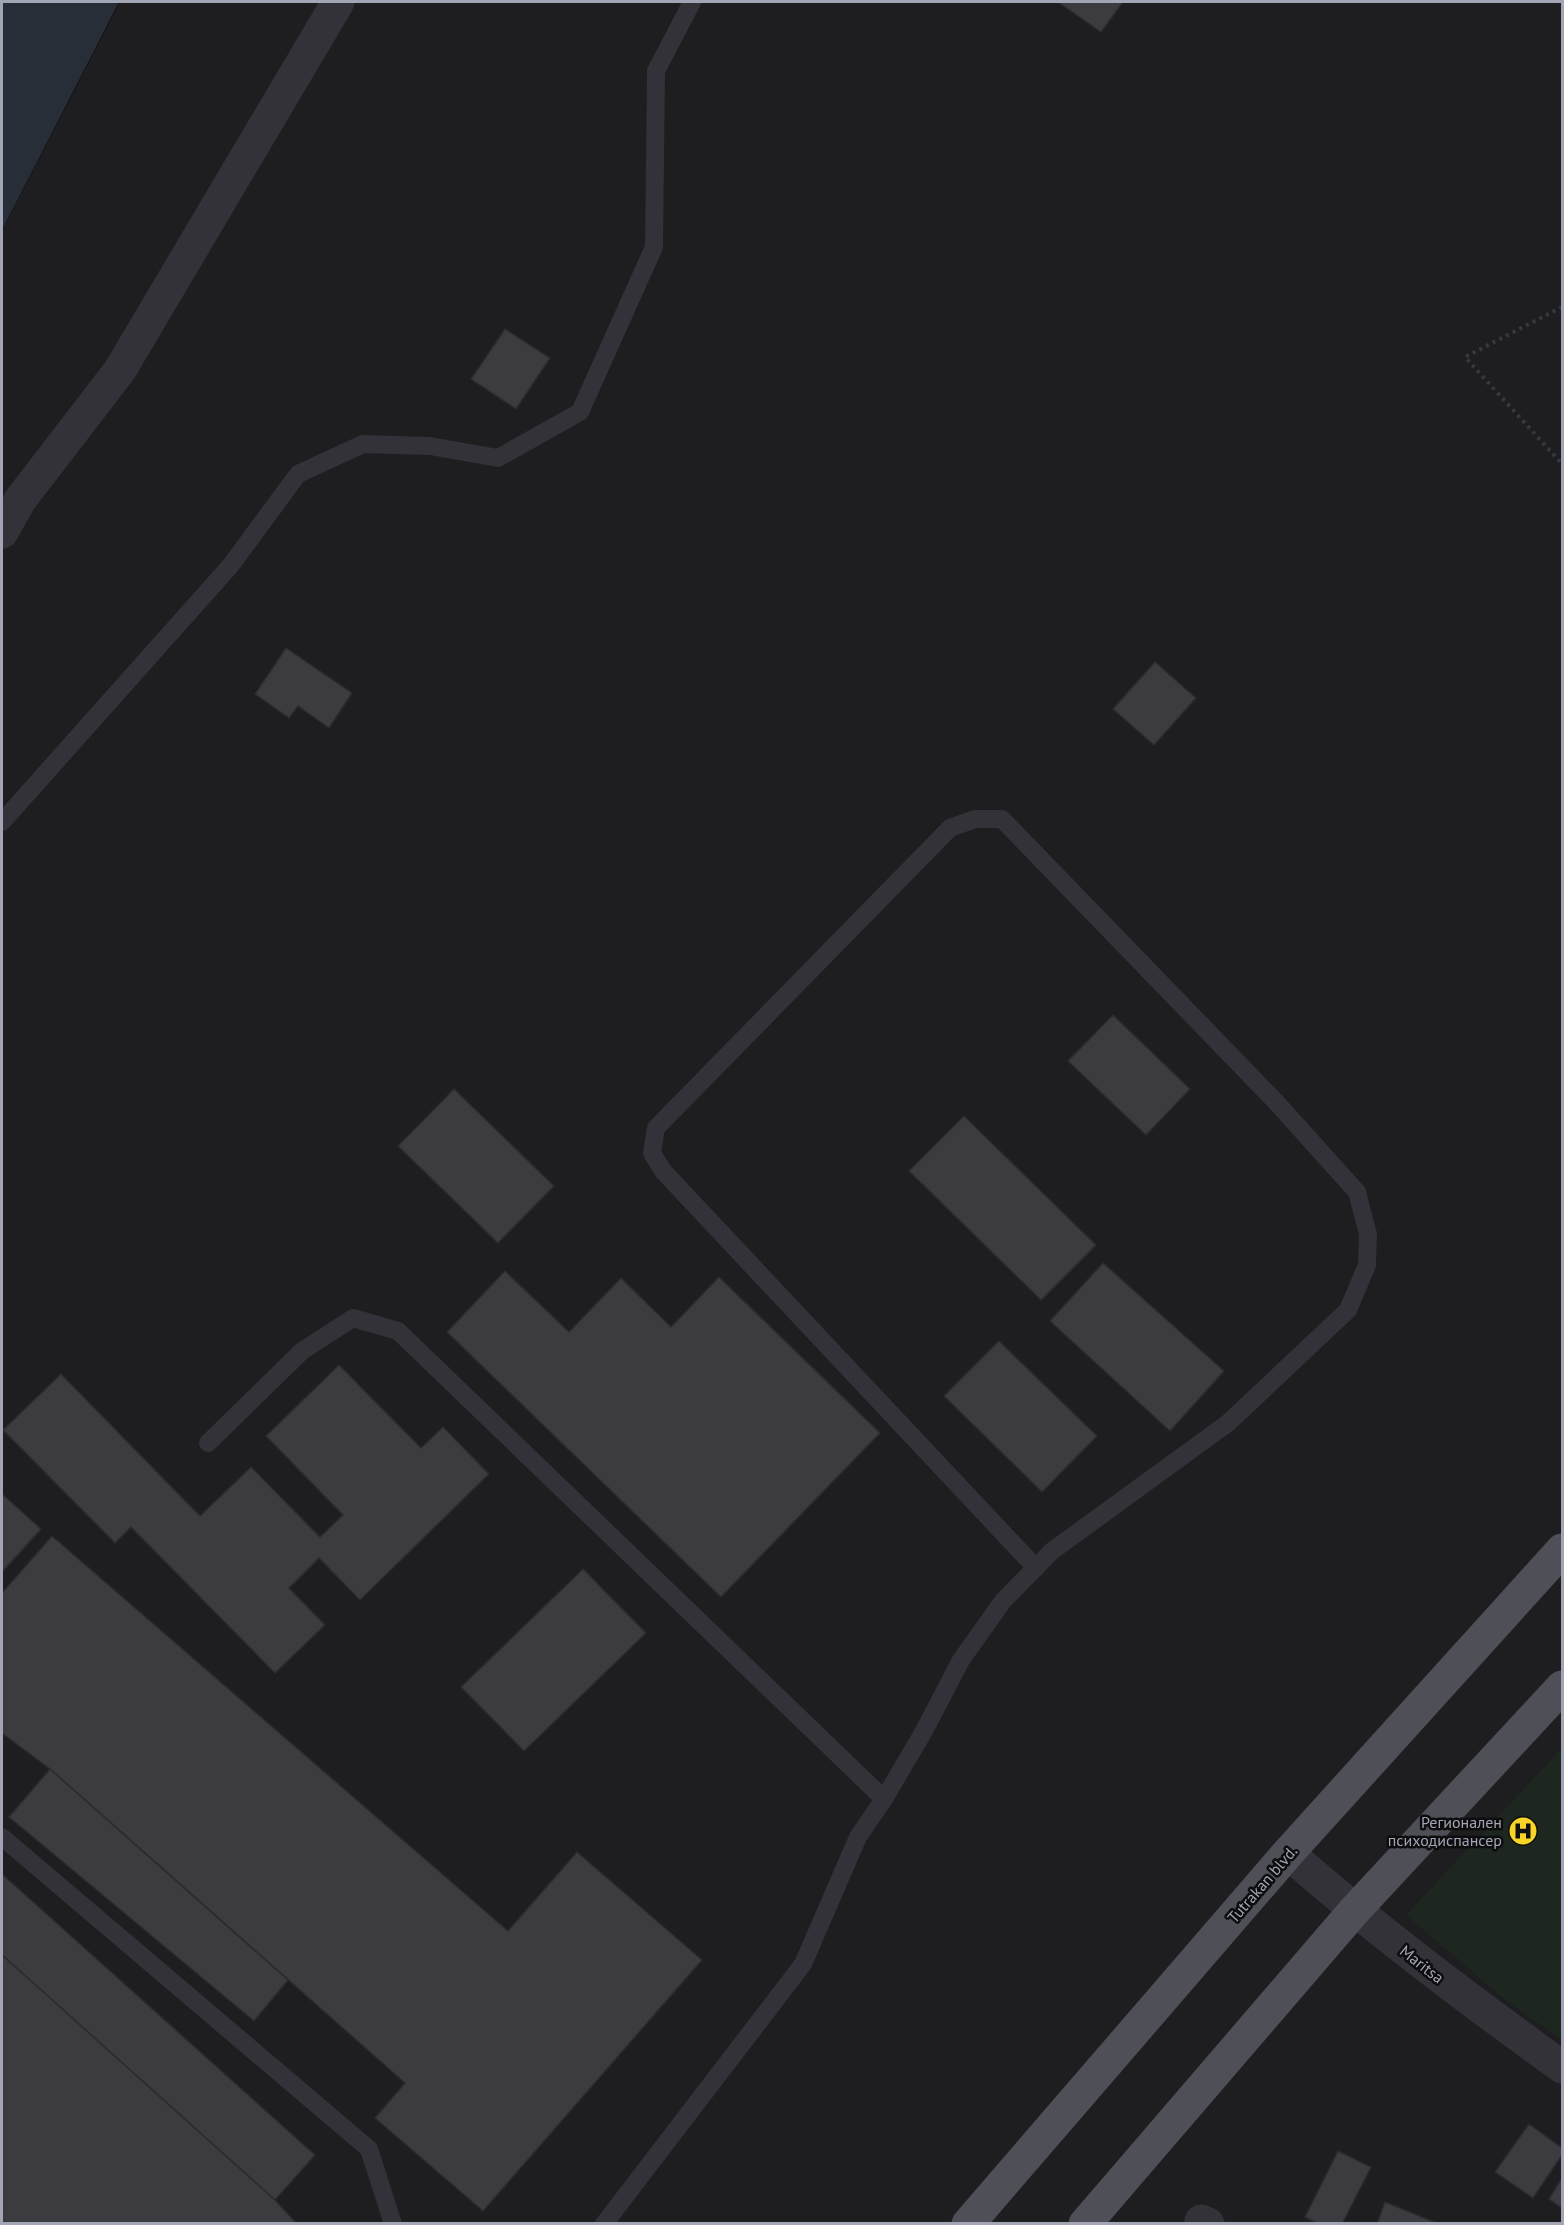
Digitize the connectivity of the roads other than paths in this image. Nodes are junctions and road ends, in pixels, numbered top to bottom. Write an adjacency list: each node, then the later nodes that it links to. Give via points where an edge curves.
1 (338, 2): 3 (street, via 120,370 20,500)
2 (692, 2): 4 (lane, via 656,71 654,247 580,412 498,459 430,446 363,444 298,474 231,565)
3 (2, 532)
4 (2, 822)
5 (208, 1443): 9 (lane, via 302,1351 353,1318 398,1331)
6 (1563, 1550): 11 (main road, Tutrakan blvd.)
7 (1036, 1568): 7 (lane, via 1052,1551 1228,1423 1348,1310 1367,1265 1368,1234 1357,1192 1276,1102 1002,819 975,819 950,828 656,1128 652,1153 663,1171); 9 (lane, via 1003,1601 961,1660)
8 (1563, 1687): 12 (main road)
9 (884, 1800): 15 (lane, via 858,1837 803,1964)
10 (2, 1837): 14 (lane, via 369,2149)
11 (1288, 1853): 12 (street, Maritsa); 16 (main road, Tutrakan blvd.)
12 (1354, 1911): 13 (street, Maritsa); 17 (main road)
13 (1563, 2067)
14 (393, 2223)
15 (604, 2223)
16 (968, 2223)
17 (1085, 2223)

